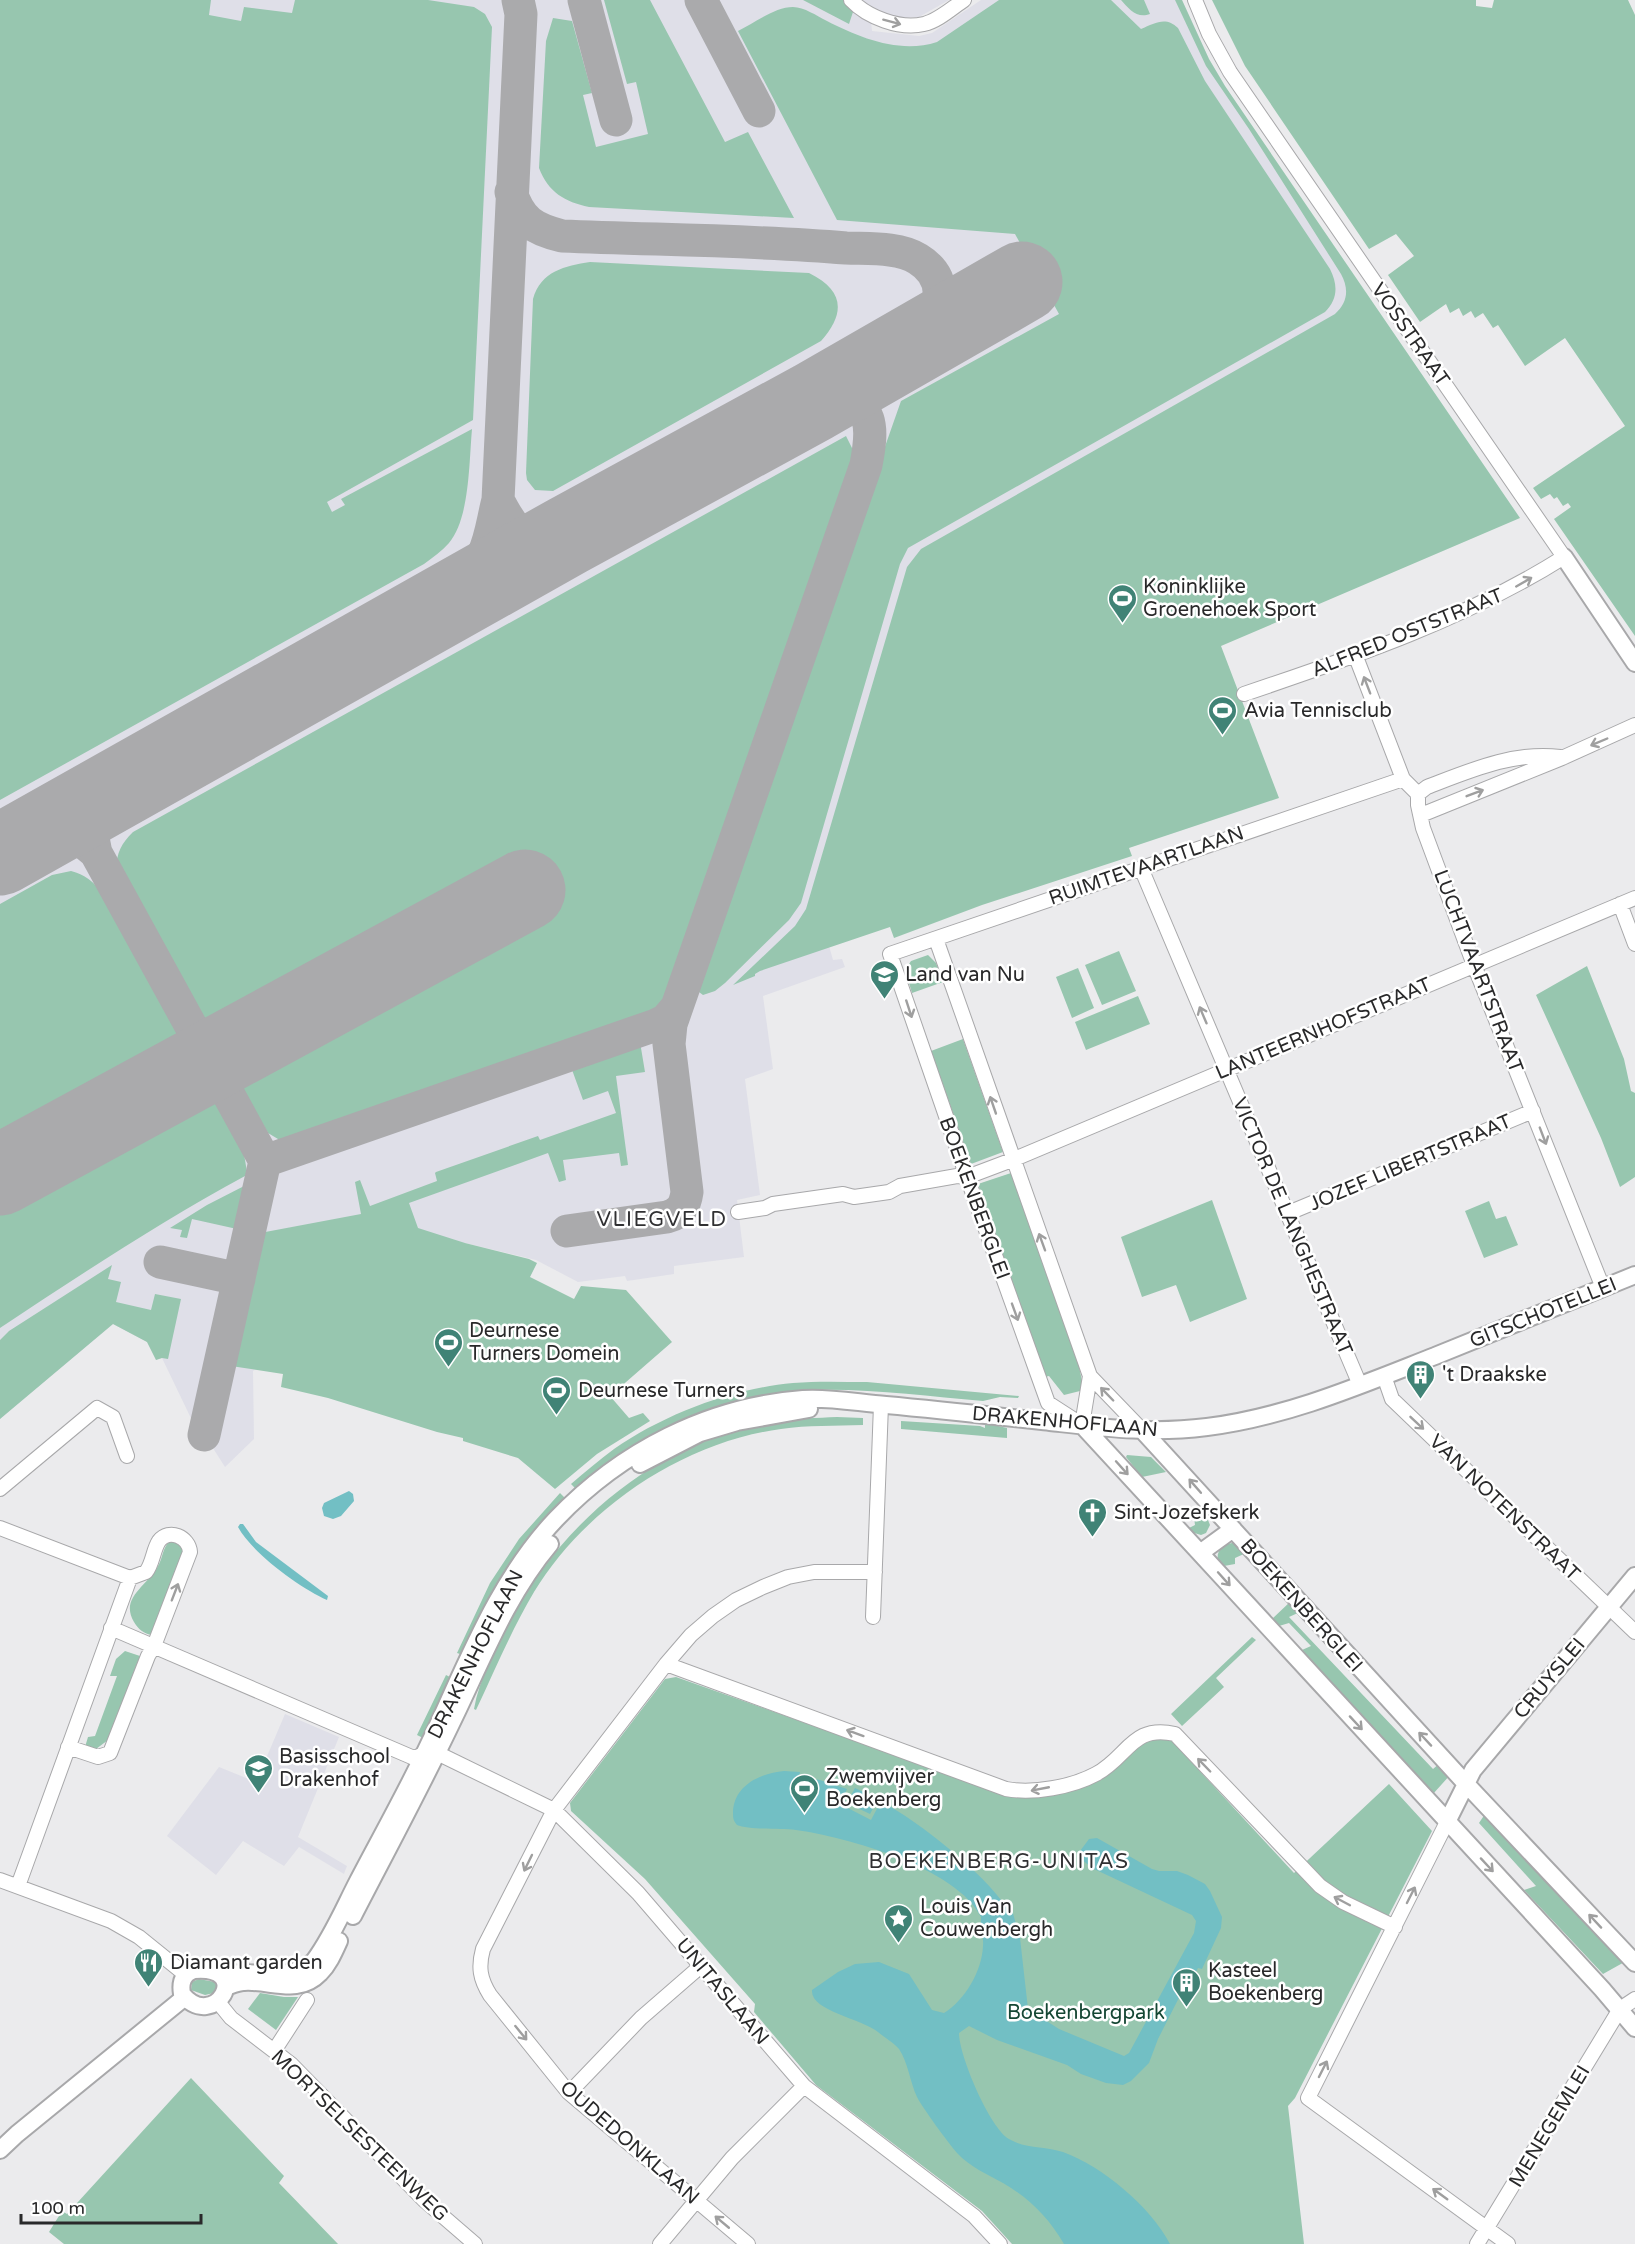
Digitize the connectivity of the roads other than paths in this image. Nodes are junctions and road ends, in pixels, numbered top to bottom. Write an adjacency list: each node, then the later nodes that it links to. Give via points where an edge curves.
1 (851, 0): 2 (street, one-way to 2, via 874,17 914,26 926,24)
2 (964, 0)
3 (1195, 0): 4 (street, VOSSTRAAT, via 1230,72)
4 (1564, 557): 5 (street, ALFRED OSTSTRAAT, one-way to 4, via 1504,593); 6 (street, VOSSTRAAT)
5 (1356, 657): 7 (street, ALFRED OSTSTRAAT); 10 (street, one-way to 5)
6 (1635, 663)
7 (1244, 694)
8 (1635, 725): 9 (street, one-way to 9)
9 (1562, 758): 11 (street, via 1545,755 1496,762 1427,787); 12 (street, one-way to 9)
10 (1403, 779): 11 (street); 13 (street, RUIMTEVAARTLAAN)
11 (1418, 795): 12 (street, LUCHTVAARTSTRAAT)
12 (1421, 815): 19 (street, LUCHTVAARTSTRAAT)
13 (1141, 868): 16 (street, RUIMTEVAARTLAAN); 20 (street, VICTOR DE LANGHESTRAAT, one-way to 13)
14 (1635, 898): 15 (street, LANTEERNHOFSTRAAT)
15 (1620, 904): 17 (street); 19 (street, LANTEERNHOFSTRAAT)
16 (936, 939): 18 (street, RUIMTEVAARTLAAN); 22 (street, BOEKENBERGLEI, one-way to 16)
17 (1635, 944)
18 (890, 954): 23 (street, BOEKENBERGLEI, one-way to 23)
19 (1474, 965): 20 (street, LANTEERNHOFSTRAAT); 21 (street, LUCHTVAARTSTRAAT)
20 (1226, 1069): 22 (street, LANTEERNHOFSTRAAT); 25 (street, VICTOR DE LANGHESTRAAT)
21 (1533, 1111): 25 (street, JOZEF LIBERTSTRAAT); 27 (street, LUCHTVAARTSTRAAT, one-way to 27)
22 (1012, 1160): 23 (street, LANTEERNHOFSTRAAT); 29 (street, BOEKENBERGLEI, one-way to 22)
23 (967, 1177): 24 (street, LANTEERNHOFSTRAAT, via 900,1186 889,1192 854,1197 843,1194); 33 (street, BOEKENBERGLEI, one-way to 33, via 1048,1403)
24 (738, 1212)
25 (1286, 1214): 31 (street, VICTOR DE LANGHESTRAAT)
26 (1635, 1275): 27 (street, GITSCHOTELLEI)
27 (1603, 1288): 28 (street, GITSCHOTELLEI)
28 (1451, 1349): 30 (street, DRAKENHOFLAAN)
29 (1090, 1376): 33 (street, BOEKENBERGLEI); 34 (street, BOEKENBERGLEI, one-way to 29)
30 (1384, 1376): 31 (street, DRAKENHOFLAAN); 43 (street, VAN NOTENSTRAAT, one-way to 43, via 1392,1399)
31 (1360, 1385): 34 (street, DRAKENHOFLAAN, via 1262,1417 1205,1427)
32 (881, 1405): 33 (street, DRAKENHOFLAAN); 40 (street); 50 (street, DRAKENHOFLAAN, via 810,1409 737,1422 690,1438 640,1464 606,1488 562,1530 520,1585)
33 (1082, 1425): 34 (street, DRAKENHOFLAAN); 39 (street, BOEKENBERGLEI, one-way to 39)
34 (1143, 1431): 38 (street, BOEKENBERGLEI, one-way to 34)
35 (127, 1456): 36 (street, via 113,1417 97,1408)
36 (0, 1489)
37 (0, 1528): 42 (street)
38 (1233, 1529): 39 (street); 51 (street, BOEKENBERGLEI, one-way to 38)
39 (1200, 1553): 53 (street, BOEKENBERGLEI, one-way to 53)
40 (875, 1572): 44 (street); 48 (street, OUDEDONKLAAN, via 814,1572 763,1587 713,1616)
41 (1635, 1576): 43 (street, CRUYSLEI)
42 (130, 1578): 45 (street); 47 (street, one-way to 42, via 190,1546 183,1538 166,1535 157,1544 146,1572)
43 (1609, 1607): 46 (street, VAN NOTENSTRAAT); 51 (street, CRUYSLEI)
44 (873, 1617)
45 (111, 1628): 47 (street, UNITASLAAN); 49 (street)
46 (1635, 1632)
47 (154, 1646): 49 (street, via 110,1753 98,1757); 50 (street, UNITASLAAN, via 414,1758)
48 (666, 1664): 52 (street, OUDEDONKLAAN); 56 (street, one-way to 48, via 1343,1902 1320,1886 1175,1734 1144,1733 1096,1774 1022,1792)
49 (68, 1747): 55 (street)
50 (431, 1754): 52 (street, UNITASLAAN); 60 (street, DRAKENHOFLAAN, via 319,1974 289,1987 247,1982)
51 (1465, 1782): 53 (street); 57 (street, BOEKENBERGLEI, one-way to 51)
52 (554, 1810): 58 (street, UNITASLAAN, via 638,1893); 68 (street, OUDEDONKLAAN, one-way to 68, via 483,1949 480,1968 490,1995)
53 (1447, 1822): 56 (street, one-way to 53); 64 (street, BOEKENBERGLEI, one-way to 64)
54 (0, 1880): 55 (street)
55 (18, 1886): 59 (street, via 111,1921 139,1937)
56 (1395, 1927): 71 (street, one-way to 56, via 1308,2098)
57 (1635, 1963)
58 (702, 1965): 67 (street, UNITASLAAN); 68 (street, via 641,2018)
59 (186, 1974): 60 (street, via 210,1970); 61 (street, via 181,1985)
60 (222, 1988): 61 (street, via 203,2005); 66 (street, MORTSELSESTEENWEG, via 231,2018)
61 (184, 1997): 69 (street)
62 (1635, 1999): 64 (street)
63 (307, 2000): 66 (street)
64 (1620, 2009): 65 (street, BOEKENBERGLEI); 71 (street, MENEGEMLEI)
65 (1635, 2028)
66 (274, 2050): 72 (street, MORTSELSESTEENWEG, via 424,2200)
67 (804, 2086): 70 (street); 75 (street, UNITASLAAN, via 974,2217)
68 (569, 2093): 70 (street, OUDEDONKLAAN)
69 (0, 2150)
70 (696, 2200): 73 (street); 74 (street, OUDEDONKLAAN, one-way to 70)
71 (1487, 2228): 76 (street, MENEGEMLEI); 77 (street)
72 (475, 2244)
73 (660, 2244)
74 (748, 2244)
75 (1000, 2244)
76 (1477, 2244)
77 (1508, 2244)

